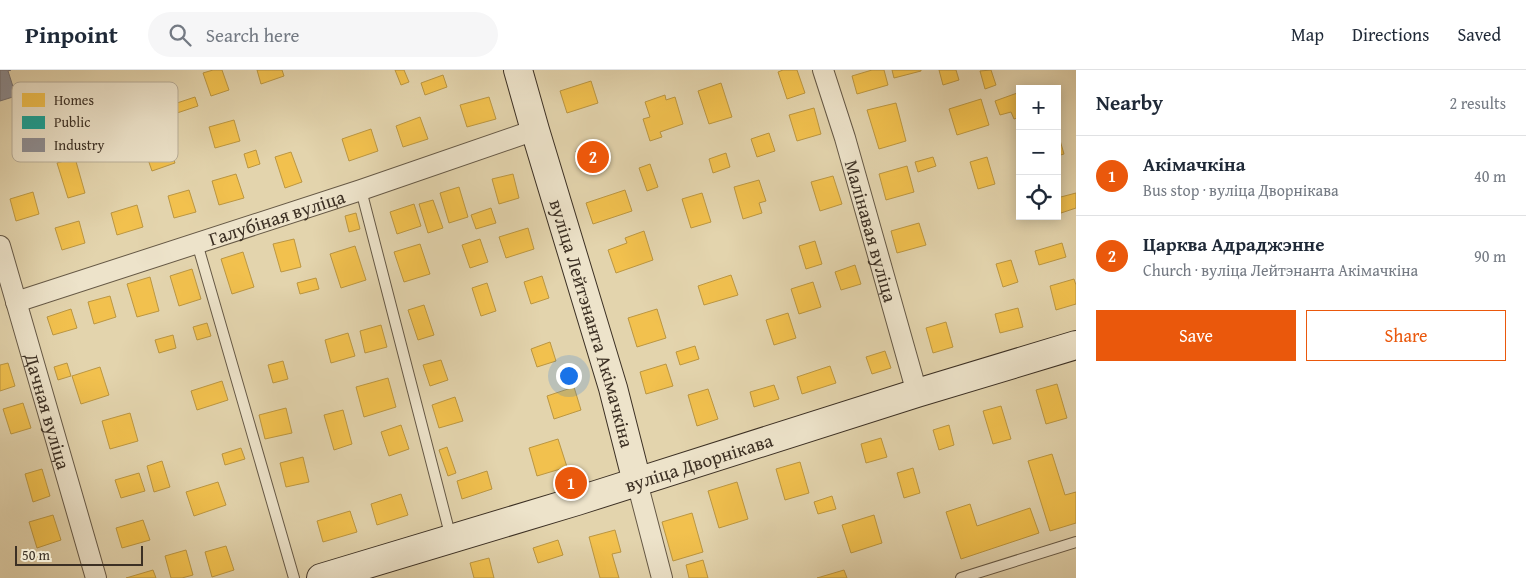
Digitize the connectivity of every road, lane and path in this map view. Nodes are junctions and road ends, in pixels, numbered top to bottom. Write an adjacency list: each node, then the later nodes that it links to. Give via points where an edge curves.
1 (518, 70): 3 (main road, вуліца Лейтэнанта Акімачкіна)
2 (823, 70): 9 (street, Малінавая вуліца)
3 (535, 130): 4 (street, Галубіная вуліца); 10 (main road, вуліца Лейтэнанта Акімачкіна, via 613,388)
4 (362, 190): 5 (street, Галубіная вуліца); 11 (lane)
5 (198, 243): 7 (street, Галубіная вуліца); 14 (lane)
6 (0, 246): 7 (street, Дачная вуліца)
7 (16, 302): 13 (street, Дачная вуліца)
8 (1076, 345): 9 (main road, вуліца Дворнікава)
9 (917, 392): 10 (main road, вуліца Дворнікава)
10 (637, 482): 11 (main road, вуліца Дворнікава); 16 (street, вуліца Лейтэнанта Акімачкіна)
11 (451, 538): 15 (main road, вуліца Дворнікава)
12 (1076, 542): 17 (lane)
13 (96, 578)
14 (294, 578)
15 (321, 578)
16 (662, 578)
17 (961, 578)

